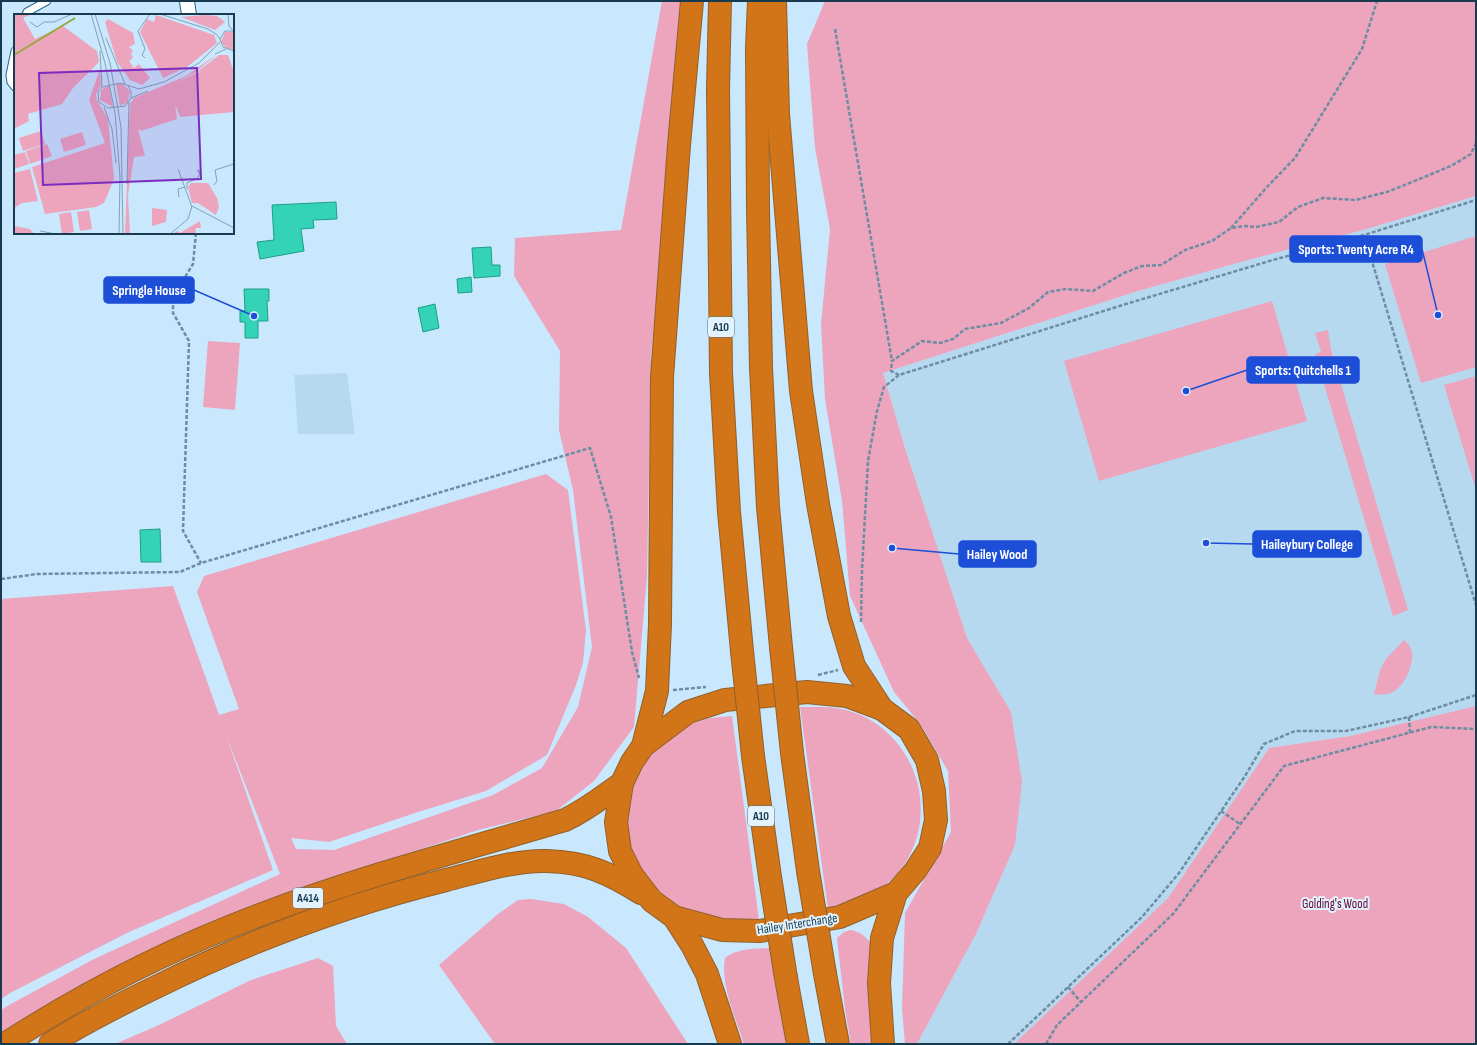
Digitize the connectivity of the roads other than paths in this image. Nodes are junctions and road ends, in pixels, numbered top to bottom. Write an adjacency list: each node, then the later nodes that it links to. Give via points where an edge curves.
1 (48, 1): 7 (lane)
2 (187, 1): 8 (street)
3 (692, 1): 12 (highway, via 662,377 657,692)
4 (720, 1): 20 (highway, A10, bridge, via 718,89 721,373 729,512 753,756)
5 (759, 1): 21 (highway, bridge, via 758,200 761,368 768,507 792,753 808,871)
6 (775, 1): 11 (highway, via 778,114 800,391 839,616 854,666)
7 (26, 14)
8 (189, 14)
9 (14, 60): 10 (lane, via 10,76 10,82)
10 (14, 86)
11 (882, 709): 12 (highway, Hailey Interchange, via 846,696 808,692 725,700 688,712); 14 (highway, Hailey Interchange, via 909,729 928,760 934,791 936,820 930,848 916,871)
12 (643, 746): 13 (highway, Hailey Interchange)
13 (622, 783): 15 (highway, Hailey Interchange, via 616,822 620,851 632,876); 17 (highway, A414, via 596,803 565,820 334,889 213,934 90,994)
14 (896, 893): 16 (highway, Hailey Interchange, via 840,917 760,931 722,930); 22 (highway, via 882,938 879,983)
15 (652, 901): 16 (highway, Hailey Interchange); 18 (highway, A414, via 618,878 598,869 565,862 545,860 477,872 364,903 255,943 123,1003)
16 (674, 917): 19 (highway, via 707,974)
17 (5, 1044)
18 (50, 1044)
19 (730, 1044)
20 (798, 1044)
21 (838, 1044)
22 (883, 1044)

